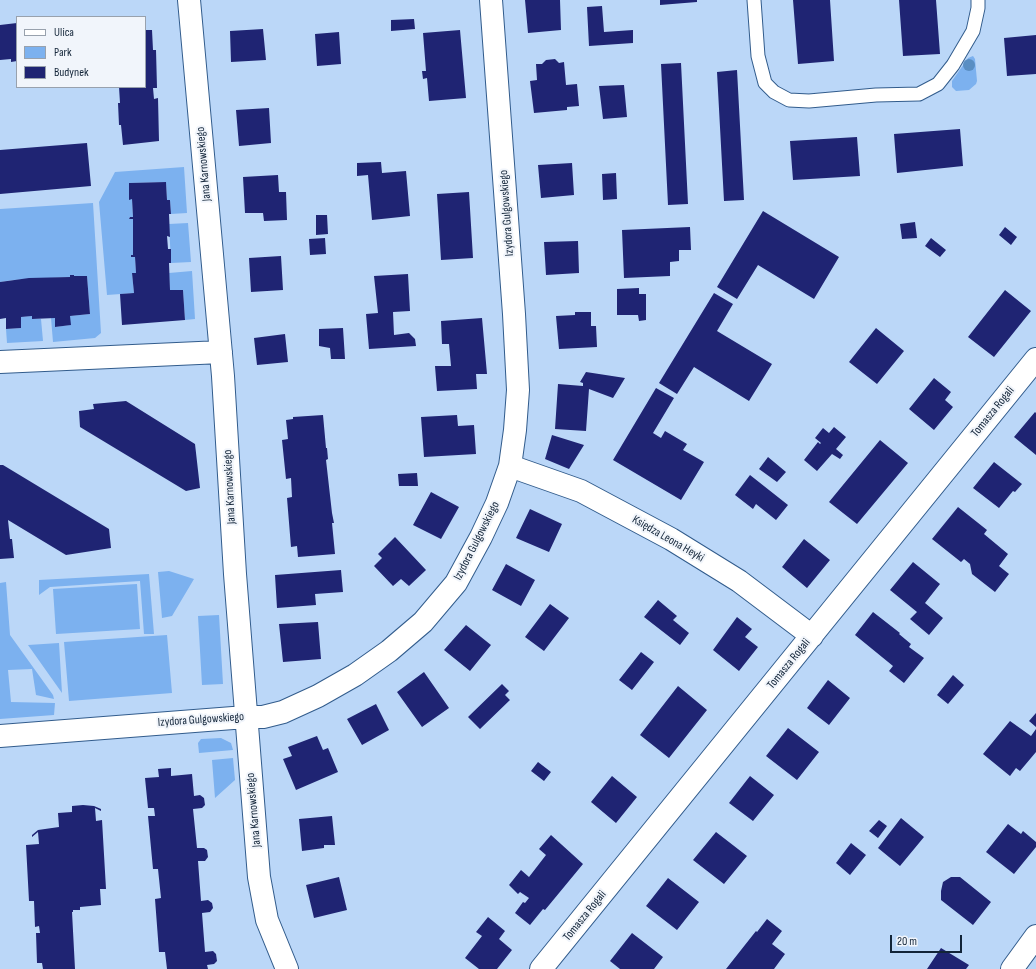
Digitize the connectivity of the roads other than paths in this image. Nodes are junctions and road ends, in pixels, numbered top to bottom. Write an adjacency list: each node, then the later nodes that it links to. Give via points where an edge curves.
1 (189, 0): 5 (street, Jana Karnowskiego)
2 (491, 0): 8 (street, Izydora Gulgowskiego, via 518,390)
3 (754, 0): 4 (lane, via 758,56 764,83 789,100 809,101 919,94 938,84 953,65 973,31)
4 (978, 0)
5 (221, 352): 7 (street); 10 (street, Jana Karnowskiego)
6 (1036, 359): 9 (street, Tomasza Rogali)
7 (0, 362)
8 (510, 466): 9 (street, Księdza Leona Heyki, via 581,491 671,539 739,581); 10 (street, Izydora Gulgowskiego, via 497,503 456,583 423,622 355,675 318,696 283,712 263,717)
9 (812, 636): 14 (street, Tomasza Rogali)
10 (246, 717): 11 (street, Izydora Gulgowskiego); 13 (street, Jana Karnowskiego, via 259,877 267,920)
11 (0, 736)
12 (1036, 936): 15 (street)
13 (287, 969)
14 (541, 969)
15 (1012, 969)

